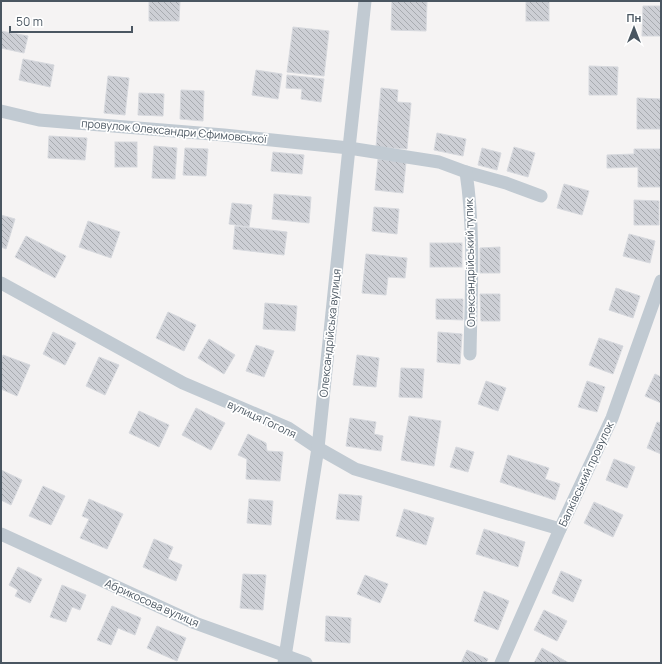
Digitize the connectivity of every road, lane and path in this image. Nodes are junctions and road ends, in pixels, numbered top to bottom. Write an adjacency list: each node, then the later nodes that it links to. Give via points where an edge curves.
1 (365, 1): 3 (street, Олександрійська вулиця)
2 (1, 111): 3 (street, провулок Олександри Єфимовської, via 39,120)
3 (348, 148): 4 (street, via 439,162); 9 (street, Олександрійська вулиця)
4 (466, 172): 5 (street); 8 (street, Олександрійський тупик, via 470,197)
5 (541, 196)
6 (661, 281): 10 (street, Балківський провулок, via 612,418)
7 (1, 283): 9 (street, вулиця Гоголя, via 183,383 288,428)
8 (470, 354)
9 (318, 448): 10 (street, вулиця Гоголя, via 355,469); 12 (street, Олександрійська вулиця)
10 (560, 529): 14 (street, Балківський провулок)
11 (1, 534): 12 (street, Абрикосова вулиця, via 195,623)
12 (285, 660): 13 (street, Абрикосова вулиця)
13 (306, 663)
14 (501, 663)

